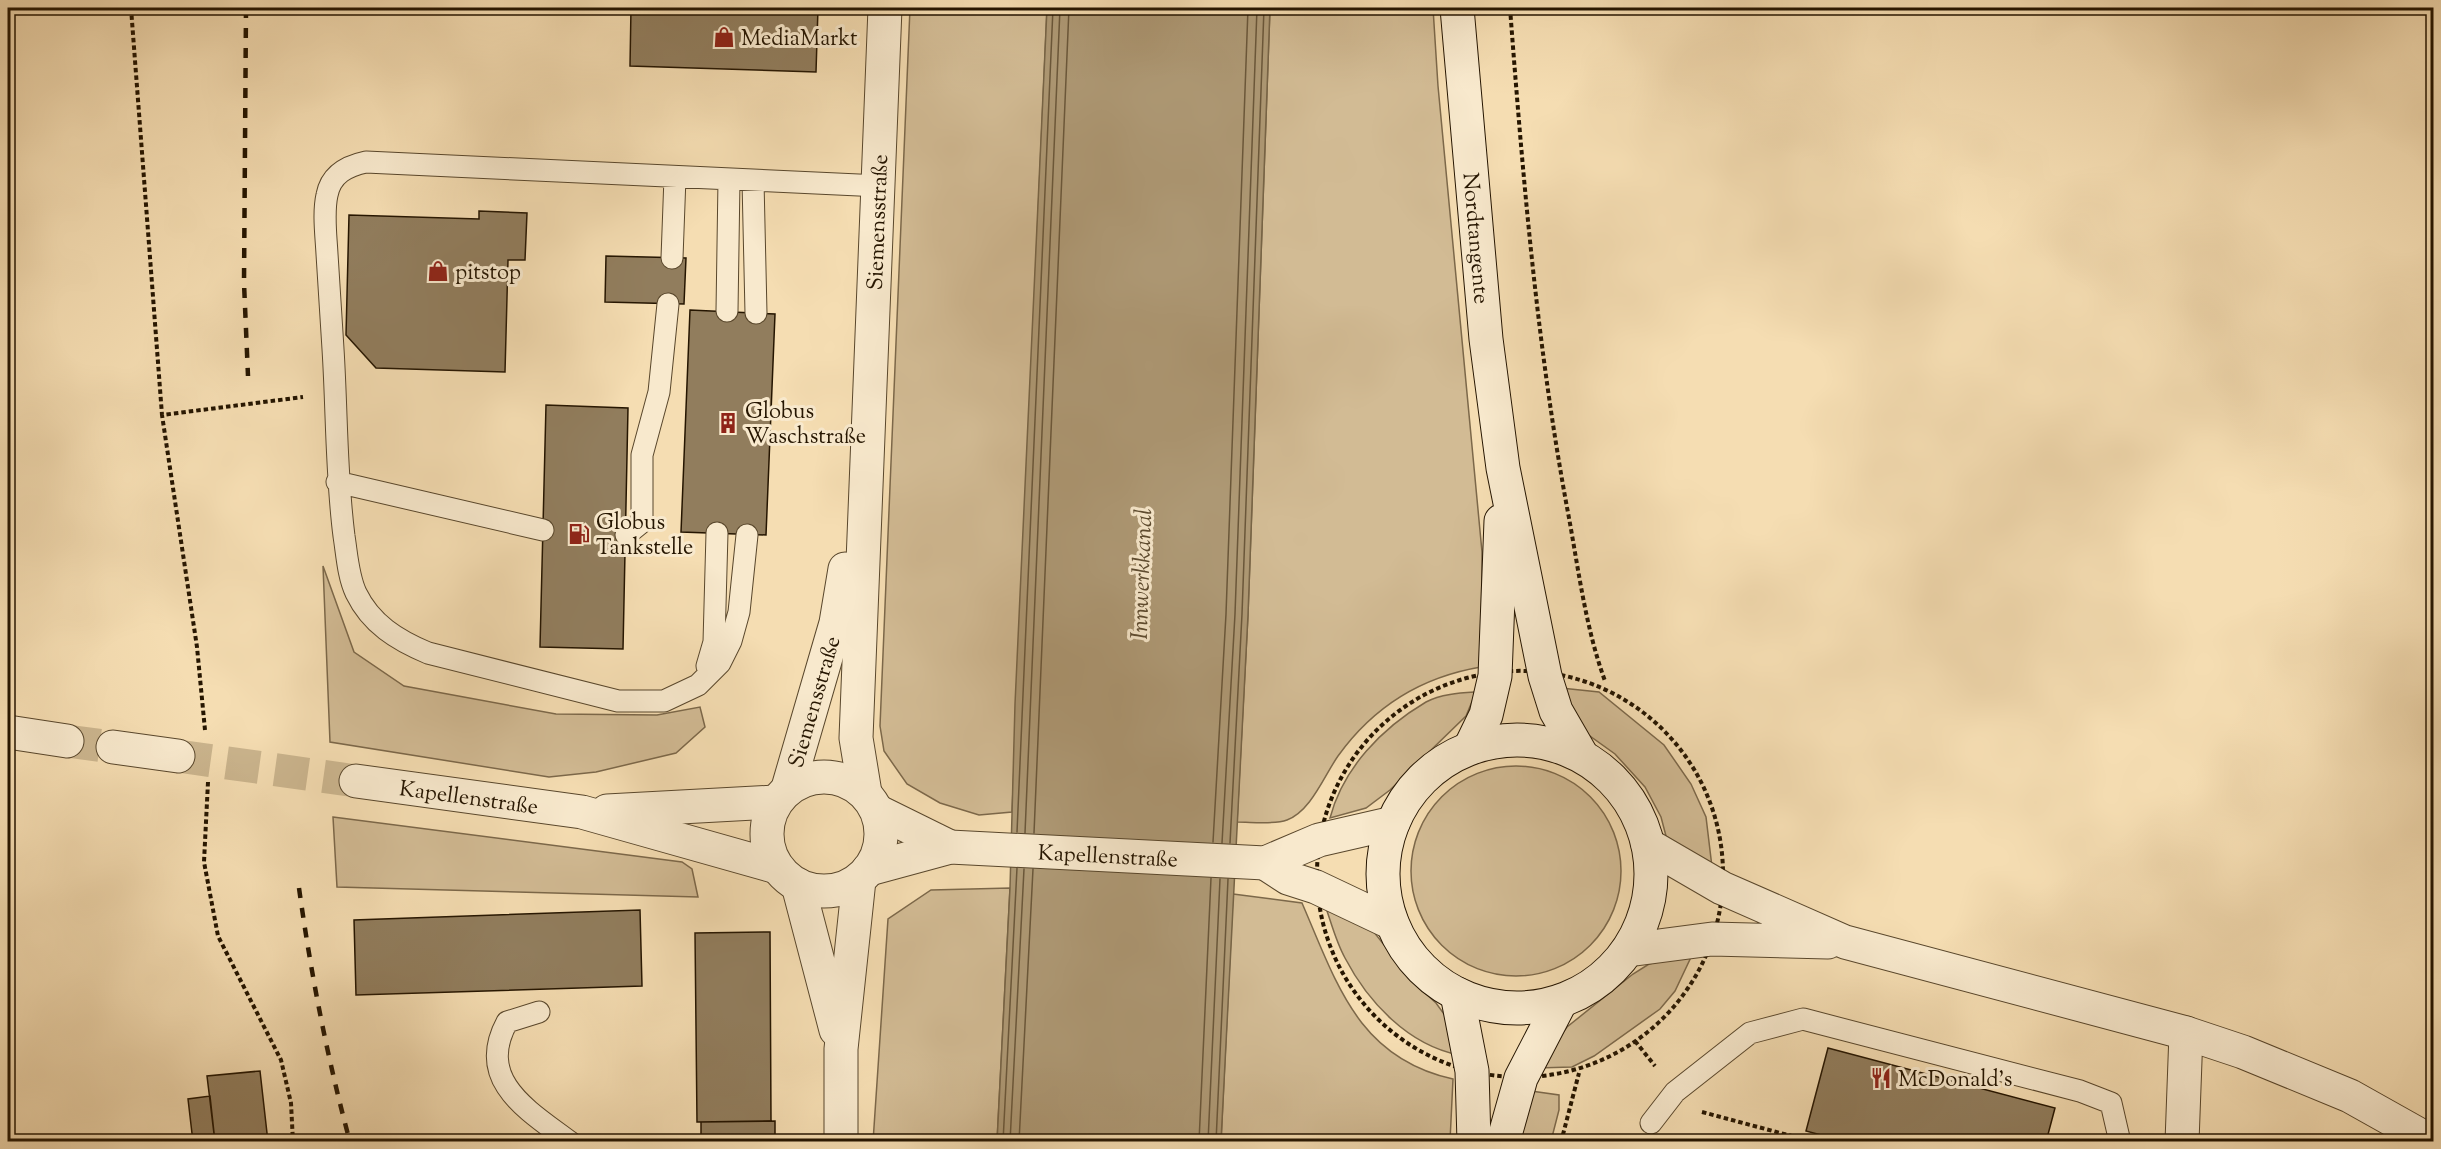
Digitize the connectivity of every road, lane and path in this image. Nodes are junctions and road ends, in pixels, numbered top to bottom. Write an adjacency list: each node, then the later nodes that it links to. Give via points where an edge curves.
1 (130, 8): 14 (path)
2 (885, 8): 8 (street, Siemensstraße)
3 (1457, 8): 16 (street, Nordtangente, via 1486,339)
4 (1510, 8): 23 (path, via 1530,258 1555,443 1592,645 1606,682 1580,676)
5 (675, 177): 6 (lane); 9 (lane); 13 (lane, via 366,162 347,166 335,177 327,193 325,224)
6 (729, 180): 7 (lane); 11 (lane)
7 (753, 181): 8 (lane); 12 (lane)
8 (880, 186): 15 (street, Siemensstraße)
9 (672, 258)
10 (668, 304): 20 (lane, via 659,392 642,455 642,522)
11 (727, 311)
12 (756, 313)
13 (336, 391): 14 (path); 17 (lane)
14 (162, 415): 26 (path, via 197,647)
15 (868, 437): 34 (street, Siemensstraße, via 836,623); 35 (street, Siemensstraße, via 856,738)
16 (1503, 468): 22 (street, Nordtangente); 23 (street, Nordtangente)
17 (337, 482): 18 (lane); 24 (lane, via 356,592 368,614 405,644 618,700 664,700)
18 (543, 530)
19 (717, 533): 24 (lane, via 714,642)
20 (626, 534)
21 (747, 534): 24 (lane, via 739,612 731,641 720,663)
22 (1495, 676): 23 (path); 29 (street, Nordtangente, via 1486,715); 38 (path, via 1455,682 1424,693 1382,722 1340,773)
23 (1545, 676): 31 (street, Nordtangente, via 1556,711)
24 (698, 686)
25 (8, 732): 27 (street)
26 (206, 735)
27 (67, 741)
28 (113, 747): 30 (street)
29 (1470, 748): 31 (street, Nordtangente, via 1527,740 1546,742); 37 (street, Nordtangente, via 1424,777)
30 (178, 756)
31 (1582, 756): 39 (street, Nordtangente, via 1625,794)
32 (208, 780): 56 (path, via 204,862 218,936 281,1060 291,1103)
33 (356, 781): 36 (street, Kapellenstraße)
34 (782, 795): 35 (street, via 802,780 827,776 852,783); 36 (street, Kapellenstraße); 43 (street, via 768,818 766,834 769,851)
35 (871, 802): 40 (street, Kapellenstraße); 42 (street, via 881,825 881,841)
36 (582, 812): 43 (street, Kapellenstraße)
37 (1393, 823): 38 (street, Kapellenstraße); 45 (street, Nordtangente, via 1383,873)
38 (1319, 840): 41 (street, Kapellenstraße); 44 (path)
39 (1648, 845): 46 (street, via 1722,888); 47 (street, Nordtangente, via 1651,889 1647,911)
40 (950, 847): 41 (street, Kapellenstraße); 42 (street, Kapellenstraße)
41 (1265, 863): 44 (street, Kapellenstraße, via 1288,878)
42 (864, 874): 43 (street, via 844,888 829,891 813,891); 52 (street)
43 (787, 876): 52 (street)
44 (1316, 887): 45 (street, Kapellenstraße); 53 (path, via 1332,943 1347,975 1371,1010 1402,1039 1439,1060)
45 (1392, 923): 48 (street, Nordtangente, via 1412,957 1440,984)
46 (1845, 942): 47 (street, via 1712,939); 51 (street)
47 (1628, 951): 49 (street, Nordtangente, via 1592,986)
48 (1457, 994): 49 (street, Nordtangente, via 1498,1008 1519,1009); 53 (street)
49 (1560, 1001): 54 (street)
50 (539, 1012): 57 (lane, via 507,1022 500,1035 497,1057 501,1075 515,1101)
51 (2186, 1033): 63 (street); 64 (street, via 2350,1096)
52 (841, 1049): 58 (street)
53 (1472, 1071): 54 (path); 59 (street)
54 (1521, 1078): 60 (street); 61 (path, via 1579,1073)
55 (1651, 1123): 62 (lane, via 1675,1092 1750,1033 1803,1019 2080,1091 2111,1103)
56 (293, 1142)
57 (570, 1142)
58 (841, 1142)
59 (1474, 1142)
60 (1503, 1142)
61 (1561, 1142)
62 (2120, 1142)
63 (2182, 1142)
64 (2432, 1142)

